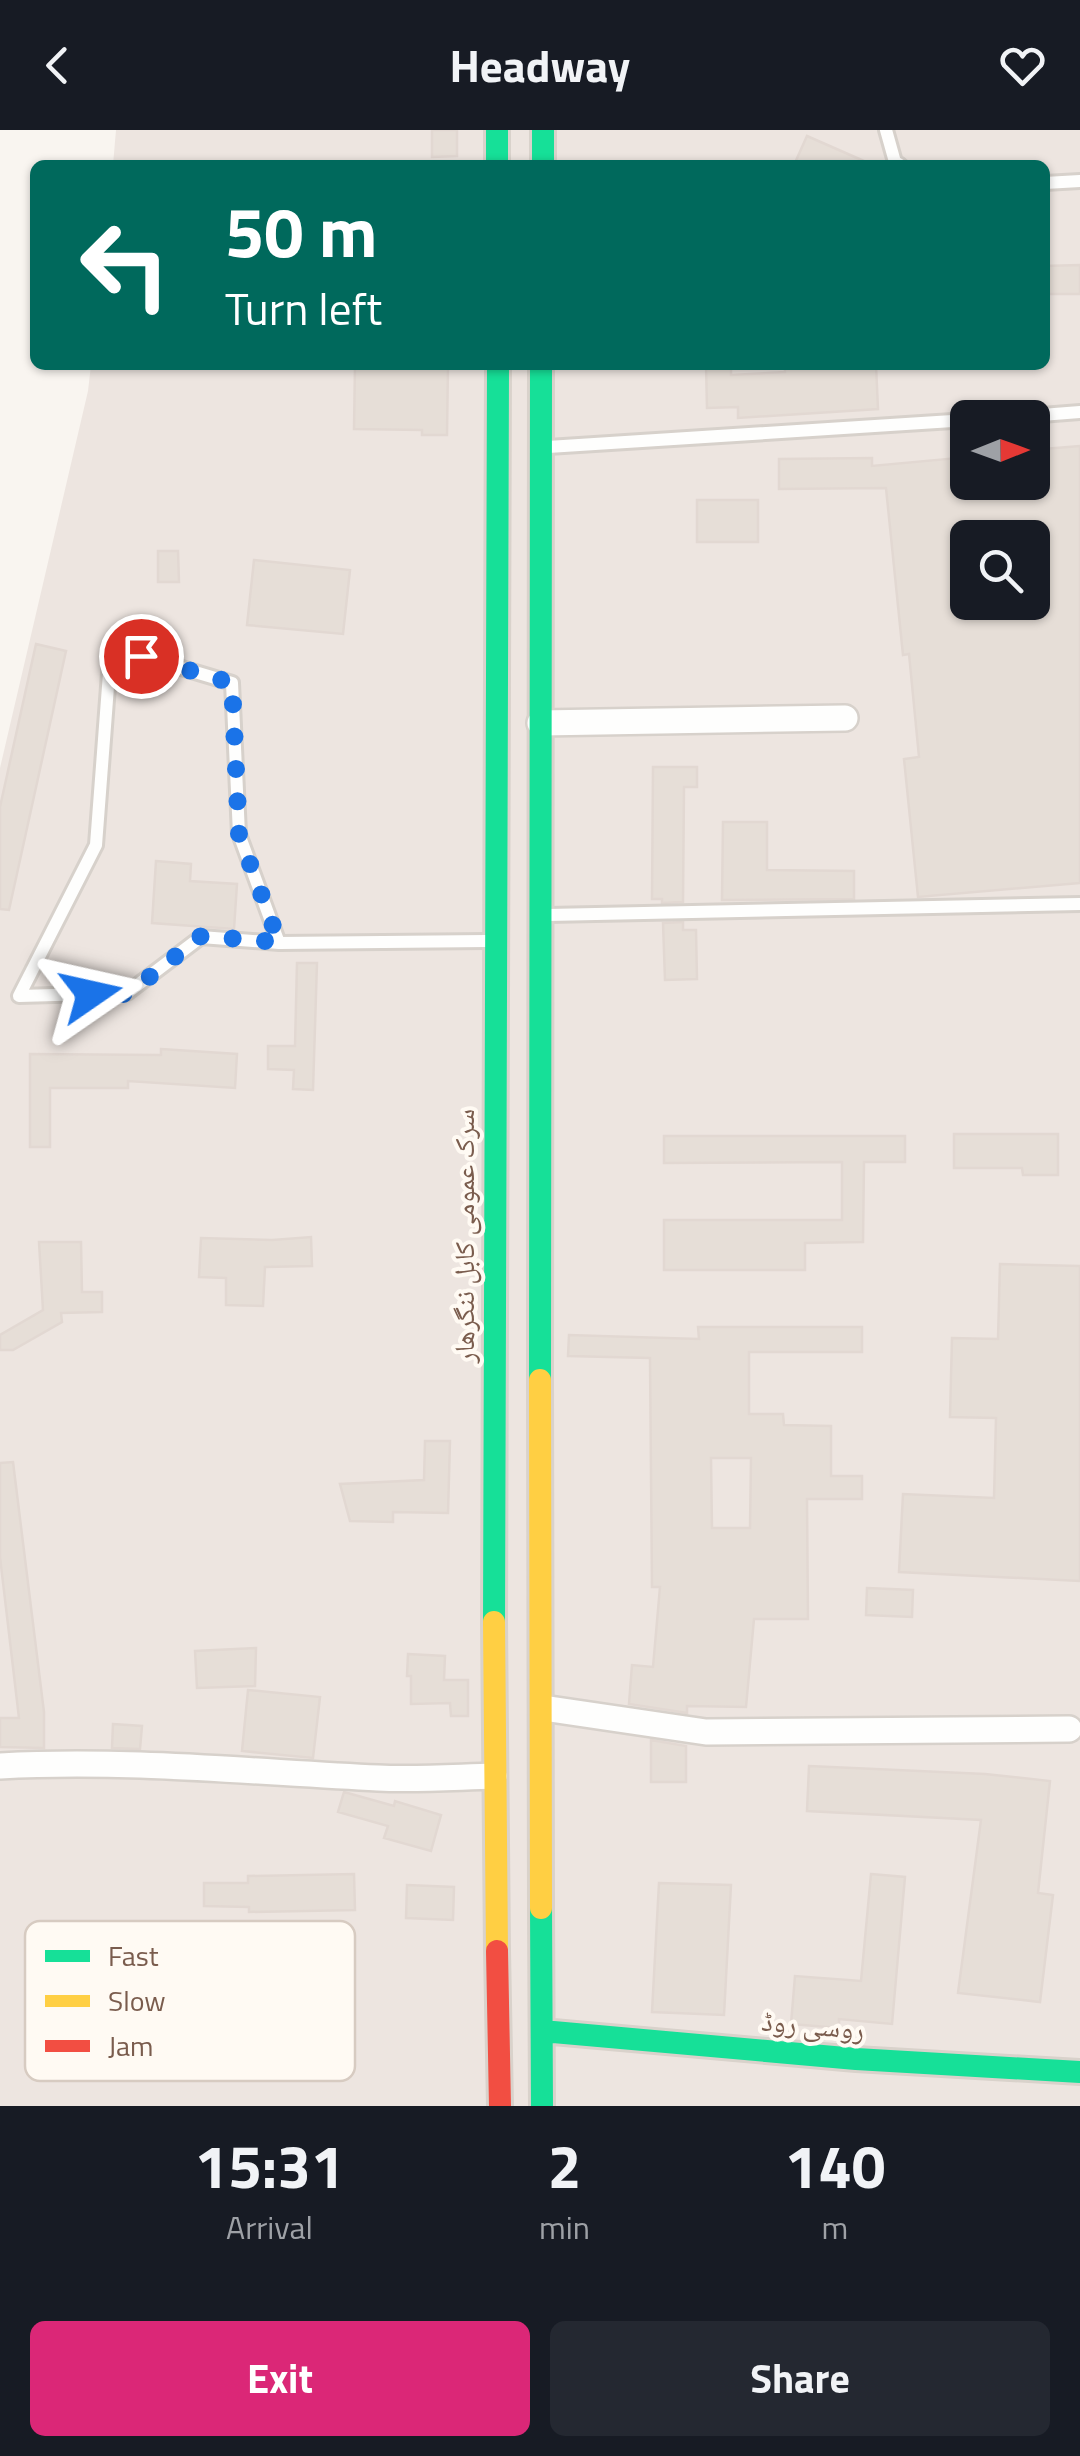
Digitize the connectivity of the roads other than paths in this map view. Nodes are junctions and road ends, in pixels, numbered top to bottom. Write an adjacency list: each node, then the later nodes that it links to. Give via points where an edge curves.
1 (497, 130): 4 (main road)
2 (543, 130): 5 (main road)
3 (886, 130): 6 (lane)
4 (497, 160)
5 (542, 160)
6 (894, 160)
7 (1080, 181): 8 (lane)
8 (1050, 183)
9 (498, 370): 19 (main road, سرک عمومی کابل ننگرهار)
10 (541, 370): 14 (main road)
11 (1080, 412): 12 (lane)
12 (1050, 414)
13 (950, 421): 14 (lane)
14 (541, 448): 16 (main road)
15 (845, 718): 16 (street)
16 (540, 723): 18 (main road)
17 (1080, 904): 18 (lane)
18 (538, 915): 21 (main road)
19 (494, 941): 20 (lane); 22 (main road, سرک عمومی کابل ننگرهار)
20 (279, 942): 20 (lane, via 239,834 232,683 111,647 96,844 19,996 128,994 201,936)
21 (540, 1116): 22 (main road); 23 (main road)
22 (494, 1117): 26 (main road, سرک عمومی کابل ننگرهار)
23 (543, 1708): 24 (street, via 706,1732); 27 (main road)
24 (1069, 1729)
25 (0, 1766): 26 (street)
26 (494, 1776): 29 (main road, سرک عمومی کابل ننگرهار)
27 (542, 2032): 28 (main road, روسی روڈ); 30 (main road)
28 (1080, 2072)
29 (500, 2106)
30 (542, 2106)

